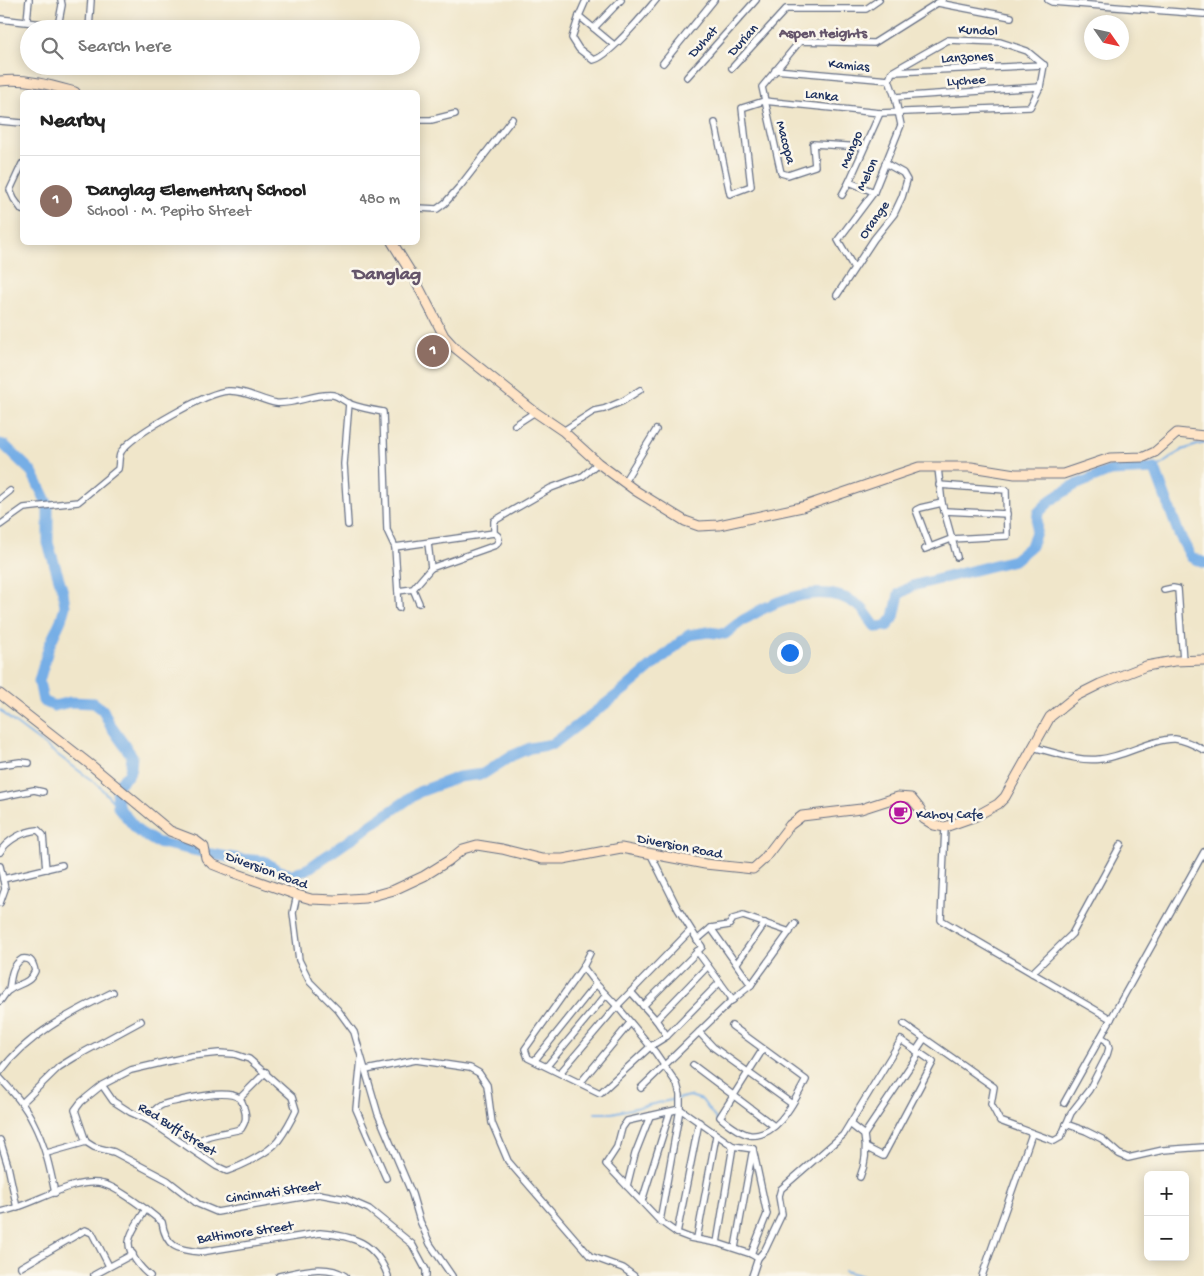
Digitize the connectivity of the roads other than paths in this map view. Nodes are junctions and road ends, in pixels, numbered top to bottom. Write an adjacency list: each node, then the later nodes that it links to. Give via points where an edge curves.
1 (29, 0): 17 (street)
2 (61, 0): 18 (street)
3 (92, 0): 19 (street)
4 (586, 0): 13 (street)
5 (621, 0): 20 (street)
6 (656, 0): 21 (street)
7 (714, 0): 22 (street)
8 (756, 0): 27 (street, Duhat)
9 (879, 0): 24 (street, Durian, via 866,9 786,8)
10 (1048, 0): 12 (street)
11 (940, 1): 14 (street); 25 (street, via 874,43 800,41)
12 (1204, 14)
13 (579, 16): 20 (street); 21 (street, via 572,38 579,49 593,60 599,59)
14 (1011, 16)
15 (0, 18): 16 (street)
16 (20, 20)
17 (27, 20)
18 (59, 20)
19 (89, 20)
20 (594, 28): 21 (street)
21 (614, 45)
22 (663, 63)
23 (1044, 65): 26 (street, Lanzones); 26 (street, Kundol, via 1027,51 1000,42 948,40); 30 (street, Lanka)
24 (732, 68)
25 (775, 70): 28 (street, Kamias); 33 (street, via 762,87)
26 (892, 72): 28 (street)
27 (687, 77)
28 (889, 80): 32 (street)
29 (0, 81): 31 (street, via 30,80)
30 (1040, 87): 32 (street, Lychee); 34 (street, Lanka, via 1030,108)
31 (59, 90)
32 (895, 96): 34 (street)
33 (764, 100): 35 (street, Lanka); 41 (street, via 742,108 751,186 730,194); 42 (street, Macopa, via 781,172 788,175 815,166 813,144)
34 (898, 112): 35 (street, Lanka); 43 (street, Melon, via 901,125)
35 (880, 113): 42 (street, Mango)
36 (454, 114): 39 (street)
37 (512, 119): 49 (street, via 445,203 437,209)
38 (0, 120): 40 (street)
39 (420, 120)
40 (20, 123)
41 (715, 123)
42 (864, 147): 45 (street, Mango)
43 (885, 163): 46 (street, Melon); 51 (street, Orange, via 903,173 908,180 894,214)
44 (20, 168): 48 (street, via 10,190)
45 (849, 182): 46 (street); 47 (street, Mango)
46 (874, 192): 51 (street, Melon, via 838,240)
47 (842, 195)
48 (20, 207)
49 (420, 208)
50 (394, 245): 55 (street, via 444,336 454,348)
51 (854, 268): 52 (street, Orange)
52 (837, 294)
53 (640, 390): 58 (street, via 623,401 594,411)
54 (349, 403): 69 (street, via 334,395 276,403 238,392 216,393 167,418 127,444 119,456 118,469 85,498 72,503 24,508); 70 (street, via 344,464); 74 (street, via 383,412 387,530)
55 (535, 412): 56 (street); 58 (street)
56 (515, 425)
57 (656, 430): 62 (street)
58 (563, 431): 60 (street)
59 (1204, 436): 61 (street, via 1177,433 1144,457 1110,458 1063,474 1015,474 971,467)
60 (598, 463): 62 (street); 71 (street, via 583,476 551,488 494,521)
61 (938, 468): 62 (street, via 919,467 811,505 719,525 698,526); 63 (street)
62 (624, 482)
63 (939, 485): 66 (street); 68 (street, via 1006,490)
64 (10, 491): 65 (street)
65 (0, 499)
66 (942, 503): 67 (street); 72 (street, via 916,510 927,548)
67 (944, 511): 68 (street); 72 (street)
68 (1007, 514): 72 (street, via 1007,536)
69 (0, 524)
70 (348, 525)
71 (494, 533): 73 (street); 76 (street, via 499,540 496,545)
72 (951, 539): 75 (street)
73 (428, 542): 74 (street); 76 (street)
74 (395, 547): 79 (street)
75 (956, 557)
76 (431, 568): 77 (street)
77 (413, 589): 79 (street); 80 (street)
78 (1164, 590): 82 (street, via 1178,589)
79 (398, 591): 81 (street)
80 (419, 603)
81 (399, 608)
82 (1183, 660): 83 (street); 85 (street, via 1146,666 1076,696 1050,717)
83 (1204, 660)
84 (0, 694): 100 (street, Diversion Road, via 170,831 196,842 212,864)
85 (1032, 747): 86 (street, via 1090,760 1121,755 1165,740 1181,741); 91 (street, via 1011,788 1001,800 976,816)
86 (1204, 750)
87 (29, 764): 88 (street)
88 (0, 765)
89 (43, 792): 90 (street, via 34,790)
90 (0, 797)
91 (945, 827): 95 (street, Diversion Road, via 924,819 911,798 898,797 861,809 802,816 790,825 753,869); 113 (street, via 941,920)
92 (1122, 844): 113 (street, via 1072,934)
93 (0, 852): 98 (street, via 18,836 38,830 43,835)
94 (1204, 852): 125 (street)
95 (650, 853): 100 (street, Diversion Road, via 621,848 563,859 542,859 477,846 463,849 424,876 394,890 365,898 311,899); 105 (street)
96 (62, 865): 98 (street)
97 (0, 866): 99 (street)
98 (46, 869): 99 (street)
99 (3, 879): 101 (street, via 5,889)
100 (297, 895): 138 (street, via 293,913 299,960 310,982 338,1010 354,1032)
101 (0, 903)
102 (765, 923): 104 (street, via 743,916 729,925); 106 (street); 110 (street)
103 (795, 924): 106 (street)
104 (711, 928): 107 (street); 110 (street)
105 (690, 931): 107 (street); 119 (street)
106 (790, 932): 116 (street)
107 (697, 940): 108 (street, via 702,947)
108 (697, 951): 112 (street); 124 (street)
109 (590, 953): 111 (street)
110 (737, 962): 116 (street)
111 (583, 966): 115 (street); 139 (street, via 525,1049 528,1058)
112 (708, 966): 114 (street); 126 (street)
113 (1032, 973): 125 (street)
114 (720, 982): 121 (street); 132 (street)
115 (596, 984): 120 (street); 139 (street)
116 (751, 985): 121 (street)
117 (9, 990): 117 (street, via 30,979 35,971 31,960 17,962); 122 (street)
118 (112, 992): 144 (street, via 38,1033)
119 (631, 992): 123 (street); 124 (street)
120 (606, 995): 123 (street); 142 (street)
121 (733, 1000): 131 (street)
122 (0, 1001)
123 (617, 1006): 128 (street); 146 (street)
124 (643, 1006): 126 (street)
125 (1111, 1019): 133 (street)
126 (656, 1020): 132 (street)
127 (141, 1021): 154 (street, via 59,1067)
128 (630, 1023): 135 (street); 149 (street)
129 (904, 1024): 134 (street)
130 (732, 1026): 136 (street)
131 (699, 1032): 141 (street); 147 (street, via 712,1047)
132 (667, 1036): 135 (street)
133 (1101, 1037): 156 (street); 163 (street, via 1108,1041 1107,1055)
134 (924, 1039): 137 (street); 165 (street, via 994,1087 991,1104 1000,1120)
135 (651, 1046): 141 (street); 149 (street, via 600,1092)
136 (763, 1049): 147 (street); 155 (street, via 806,1080)
137 (918, 1052): 162 (street, via 901,1040); 166 (street); 173 (street, via 933,1062 883,1156)
138 (362, 1057): 143 (street); 177 (street, via 356,1109)
139 (535, 1060): 142 (street)
140 (692, 1064): 152 (street)
141 (664, 1065): 151 (street); 157 (street, via 677,1084)
142 (547, 1066): 146 (street)
143 (366, 1070): 200 (street, via 378,1114 420,1221 430,1244); 201 (street, via 416,1060 470,1068 478,1073 487,1085 492,1123 508,1161 590,1256 623,1268)
144 (0, 1072)
145 (266, 1072): 150 (street, via 249,1059 219,1053 130,1070); 153 (street); 172 (street, Red Buff Street, via 292,1097 296,1110 277,1142 243,1165 227,1171)
146 (560, 1072): 149 (street)
147 (748, 1072): 152 (street); 155 (street)
148 (0, 1078): 154 (street)
149 (580, 1082)
150 (102, 1086): 160 (street, Red Buff Street, via 113,1101); 169 (street, via 75,1110)
151 (641, 1088)
152 (733, 1095): 164 (street); 164 (street, via 720,1118 750,1135 762,1134)
153 (240, 1098): 160 (street, via 229,1094 194,1097 161,1105); 172 (street, via 246,1114 241,1129 212,1134)
154 (22, 1103): 175 (street, via 33,1120)
155 (792, 1104): 164 (street)
156 (1064, 1104)
157 (680, 1110): 158 (street); 161 (street); 184 (street)
158 (670, 1112): 159 (street); 180 (street)
159 (650, 1116): 178 (street); 178 (street, via 627,1122 606,1164)
160 (148, 1120): 172 (street, Red Buff Street)
161 (699, 1122): 167 (street); 185 (street)
162 (850, 1124): 166 (street); 191 (street, via 843,1135 781,1189 782,1214)
163 (1066, 1124): 165 (street, via 1061,1136 1054,1141); 171 (street, via 1097,1136 1128,1158 1163,1150)
164 (774, 1126)
165 (1032, 1134): 203 (street)
166 (864, 1135): 173 (street)
167 (716, 1136): 170 (street); 186 (street)
168 (0, 1140): 181 (street)
169 (86, 1142): 175 (street); 199 (street, Cincinnati Street, via 114,1152 167,1180 198,1204 216,1212 319,1194 346,1199 369,1209 412,1244)
170 (733, 1146): 174 (street); 187 (street)
171 (1204, 1147)
172 (190, 1148)
173 (867, 1148): 176 (street)
174 (753, 1149): 188 (street); 190 (street, via 767,1214)
175 (46, 1153): 179 (street)
176 (860, 1176)
177 (386, 1178)
178 (627, 1186): 180 (street)
179 (56, 1193): 181 (street, Baltimore Street); 182 (street, Baltimore Street, via 82,1182 105,1184)
180 (642, 1201): 184 (street)
181 (17, 1208): 183 (street, Baltimore Street)
182 (146, 1209): 189 (street, via 131,1236 129,1243); 198 (street, Baltimore Street, via 162,1222 168,1241 185,1251 201,1252 320,1234 338,1235 372,1249)
183 (0, 1212)
184 (660, 1221): 185 (street)
185 (677, 1233): 186 (street)
186 (697, 1238): 187 (street)
187 (717, 1242): 188 (street)
188 (735, 1248): 190 (street)
189 (133, 1254): 192 (street); 195 (street)
190 (750, 1254): 191 (street)
191 (758, 1258): 202 (street)
192 (109, 1266): 193 (street, via 92,1233 85,1230); 194 (street)
193 (21, 1267)
194 (94, 1275)
195 (150, 1276)
196 (278, 1276): 197 (street, via 325,1269)
197 (345, 1276)
198 (388, 1276)
199 (426, 1276)
200 (452, 1276)
201 (634, 1276)
202 (752, 1276)
203 (982, 1276)

